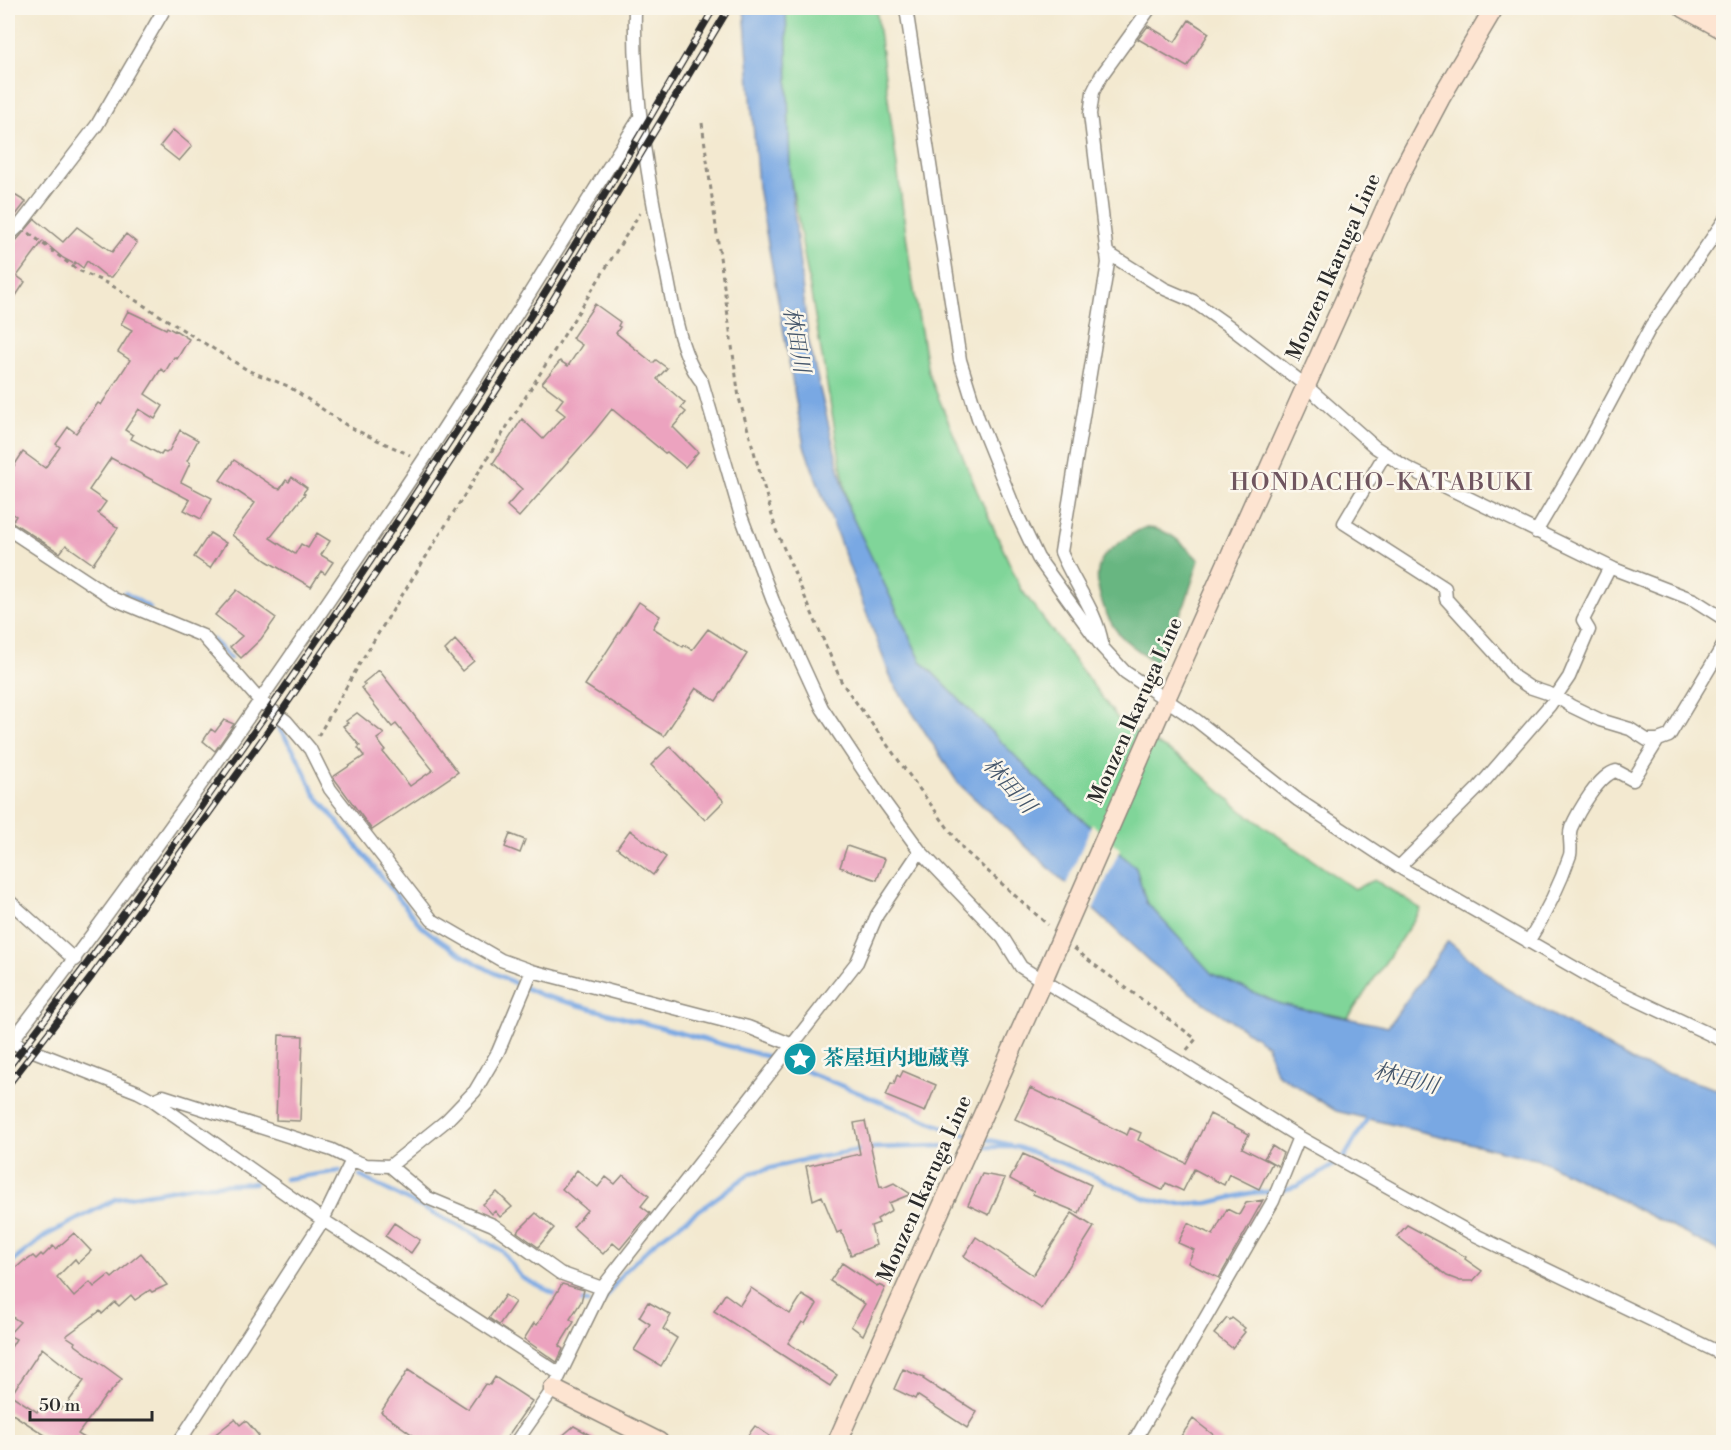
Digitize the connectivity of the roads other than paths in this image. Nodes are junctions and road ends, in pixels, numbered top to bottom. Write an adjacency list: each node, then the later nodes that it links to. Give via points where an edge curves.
1 (165, 8): 10 (street, via 98,125)
2 (635, 8): 8 (street)
3 (906, 8): 19 (street, via 960,360 978,418 1038,558)
4 (1149, 8): 11 (street, via 1101,75 1091,103)
5 (1494, 8): 12 (main road, Monzen Ikaruga Line, via 1402,171)
6 (1684, 8): 7 (main road)
7 (1724, 30)
8 (639, 119): 21 (street, via 422,461); 24 (street, via 675,316 692,371 702,382 741,516 773,601 822,708)
9 (1724, 221): 15 (street, via 1651,326)
10 (8, 236)
11 (1106, 252): 12 (street, via 1193,302); 19 (street, via 1108,263 1061,552 1099,626)
12 (1305, 385): 13 (street); 22 (main road, Monzen Ikaruga Line)
13 (1385, 454): 15 (street); 20 (street, via 1344,523 1444,588 1446,599 1514,677)
14 (8, 529): 21 (street, via 114,598 203,636)
15 (1536, 532): 16 (street)
16 (1610, 567): 17 (street, via 1694,600); 20 (street, via 1583,620 1589,630 1569,677)
17 (1724, 619)
18 (1724, 644): 23 (street, via 1669,736)
19 (1102, 647): 22 (street)
20 (1556, 696): 23 (street, via 1599,720 1630,729 1647,740); 25 (street, via 1479,788)
21 (260, 701): 28 (street); 29 (street, via 286,721 310,749 330,789 432,920 501,960)
22 (1163, 705): 25 (street, via 1196,720 1298,800); 30 (main road, Monzen Ikaruga Line, bridge)
23 (1658, 740): 27 (street, via 1633,780 1616,771 1608,773 1593,791 1570,829 1571,852 1543,918)
24 (920, 851): 30 (street, via 1004,938 1021,967); 33 (street, via 878,915 857,962)
25 (1399, 867): 27 (street)
26 (8, 900): 28 (street)
27 (1528, 942): 31 (street, via 1603,984)
28 (75, 960): 32 (street)
29 (532, 971): 33 (street, via 748,1027); 37 (street, via 498,1052 475,1091 447,1120)
30 (1044, 976): 35 (street); 46 (main road, Monzen Ikaruga Line)
31 (1724, 1041)
32 (8, 1043): 34 (street)
33 (793, 1045): 39 (street)
34 (153, 1100): 36 (street, via 163,1096 332,1150); 38 (street)
35 (1299, 1137): 40 (street, via 1470,1232); 47 (street, via 1273,1201)
36 (352, 1160): 37 (street); 38 (street)
37 (390, 1166): 39 (street, via 428,1198 493,1225 560,1273)
38 (323, 1220): 41 (street); 43 (street)
39 (602, 1288): 41 (street)
40 (1724, 1355)
41 (557, 1382): 42 (street); 45 (main road)
42 (519, 1439): 44 (street)
43 (179, 1443)
44 (534, 1443)
45 (659, 1443)
46 (837, 1443)
47 (1134, 1443)

